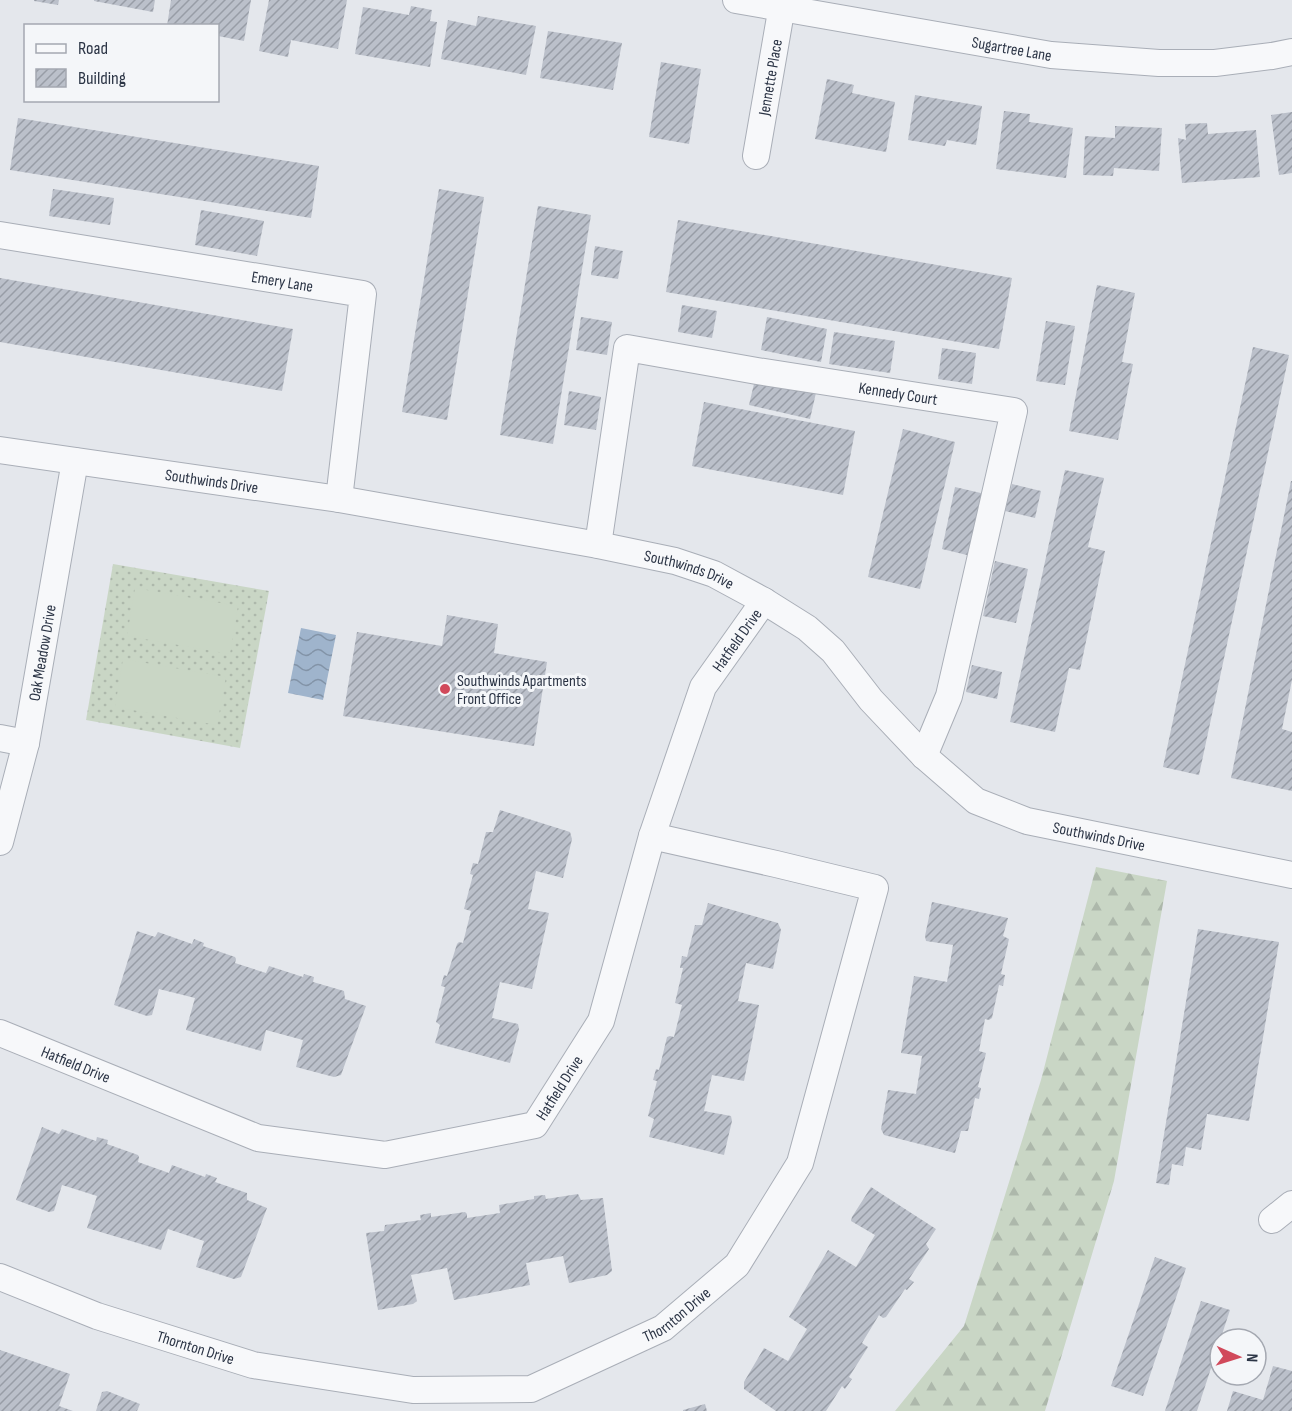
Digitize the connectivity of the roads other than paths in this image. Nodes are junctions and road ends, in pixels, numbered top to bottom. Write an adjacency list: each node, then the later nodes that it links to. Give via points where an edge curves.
1 (736, 0): 2 (street, Sugartree Lane)
2 (782, 4): 3 (street, Sugartree Lane, via 1051,55 1215,63); 4 (street, Jennette Place)
3 (1292, 52)
4 (756, 156)
5 (0, 235): 8 (street, Emery Lane, via 363,294)
6 (0, 450): 7 (street, Southwinds Drive)
7 (75, 461): 8 (street, Southwinds Drive); 12 (street, Oak Meadow Drive)
8 (339, 499): 9 (street, Southwinds Drive)
9 (598, 545): 10 (street, Southwinds Drive, via 675,561 714,574); 13 (street, Kennedy Court, via 627,348 1014,411 949,696)
10 (764, 601): 13 (street, Southwinds Drive, via 807,628 833,651 871,700); 14 (street, Hatfield Drive, via 703,687)
11 (0, 738): 12 (street)
12 (26, 743): 15 (street, Oak Meadow Drive)
13 (924, 756): 16 (street, Southwinds Drive, via 976,801 1027,821)
14 (652, 836): 17 (street, Hatfield Drive, via 602,1021 535,1125 385,1155 258,1138); 20 (street, Thornton Drive, via 875,888 800,1163 737,1265 663,1329 531,1389 413,1390 253,1365 97,1316)
15 (0, 842)
16 (1292, 875)
17 (0, 1033)
18 (1292, 1204): 19 (street)
19 (1272, 1220)
20 (0, 1277)

